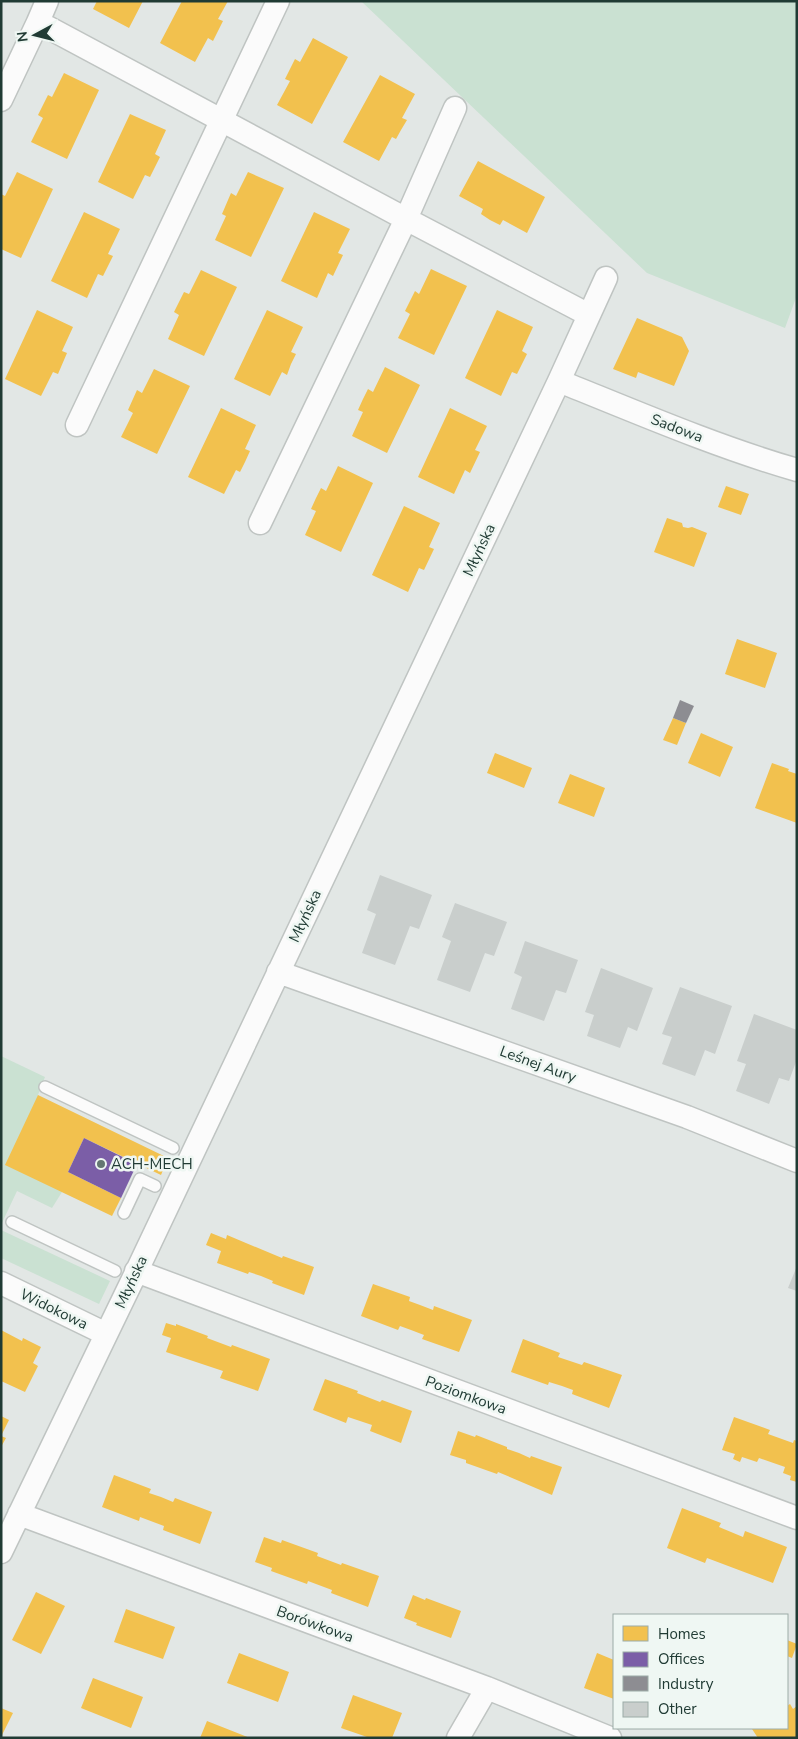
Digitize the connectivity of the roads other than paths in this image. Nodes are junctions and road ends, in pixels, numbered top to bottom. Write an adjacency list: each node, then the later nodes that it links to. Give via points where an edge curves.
1 (48, 1): 3 (street)
2 (278, 1): 6 (street)
3 (38, 22): 4 (street); 6 (street)
4 (1, 100)
5 (455, 108): 7 (street)
6 (221, 120): 7 (street); 11 (street)
7 (406, 220): 9 (street); 13 (street)
8 (606, 278): 9 (street, Młyńska)
9 (589, 315): 10 (street, Młyńska)
10 (559, 381): 12 (street, Sadowa, via 679,429); 14 (street, Młyńska)
11 (77, 425)
12 (797, 470)
13 (260, 522)
14 (278, 972): 17 (street, Leśnej Aury, via 687,1117); 21 (street, Młyńska)
15 (45, 1088): 16 (lane)
16 (173, 1148)
17 (797, 1161)
18 (155, 1186): 19 (lane, via 140,1179)
19 (124, 1213)
20 (12, 1222): 21 (lane)
21 (125, 1271): 23 (street, Młyńska); 25 (street, Poziomkowa)
22 (1, 1283): 23 (street, Widokowa)
23 (106, 1334): 24 (street, Młyńska)
24 (19, 1514): 26 (street, Młyńska); 27 (street, Borówkowa)
25 (797, 1518)
26 (1, 1552)
27 (487, 1688): 28 (street); 29 (street, Borówkowa)
28 (458, 1738)
29 (610, 1738)

